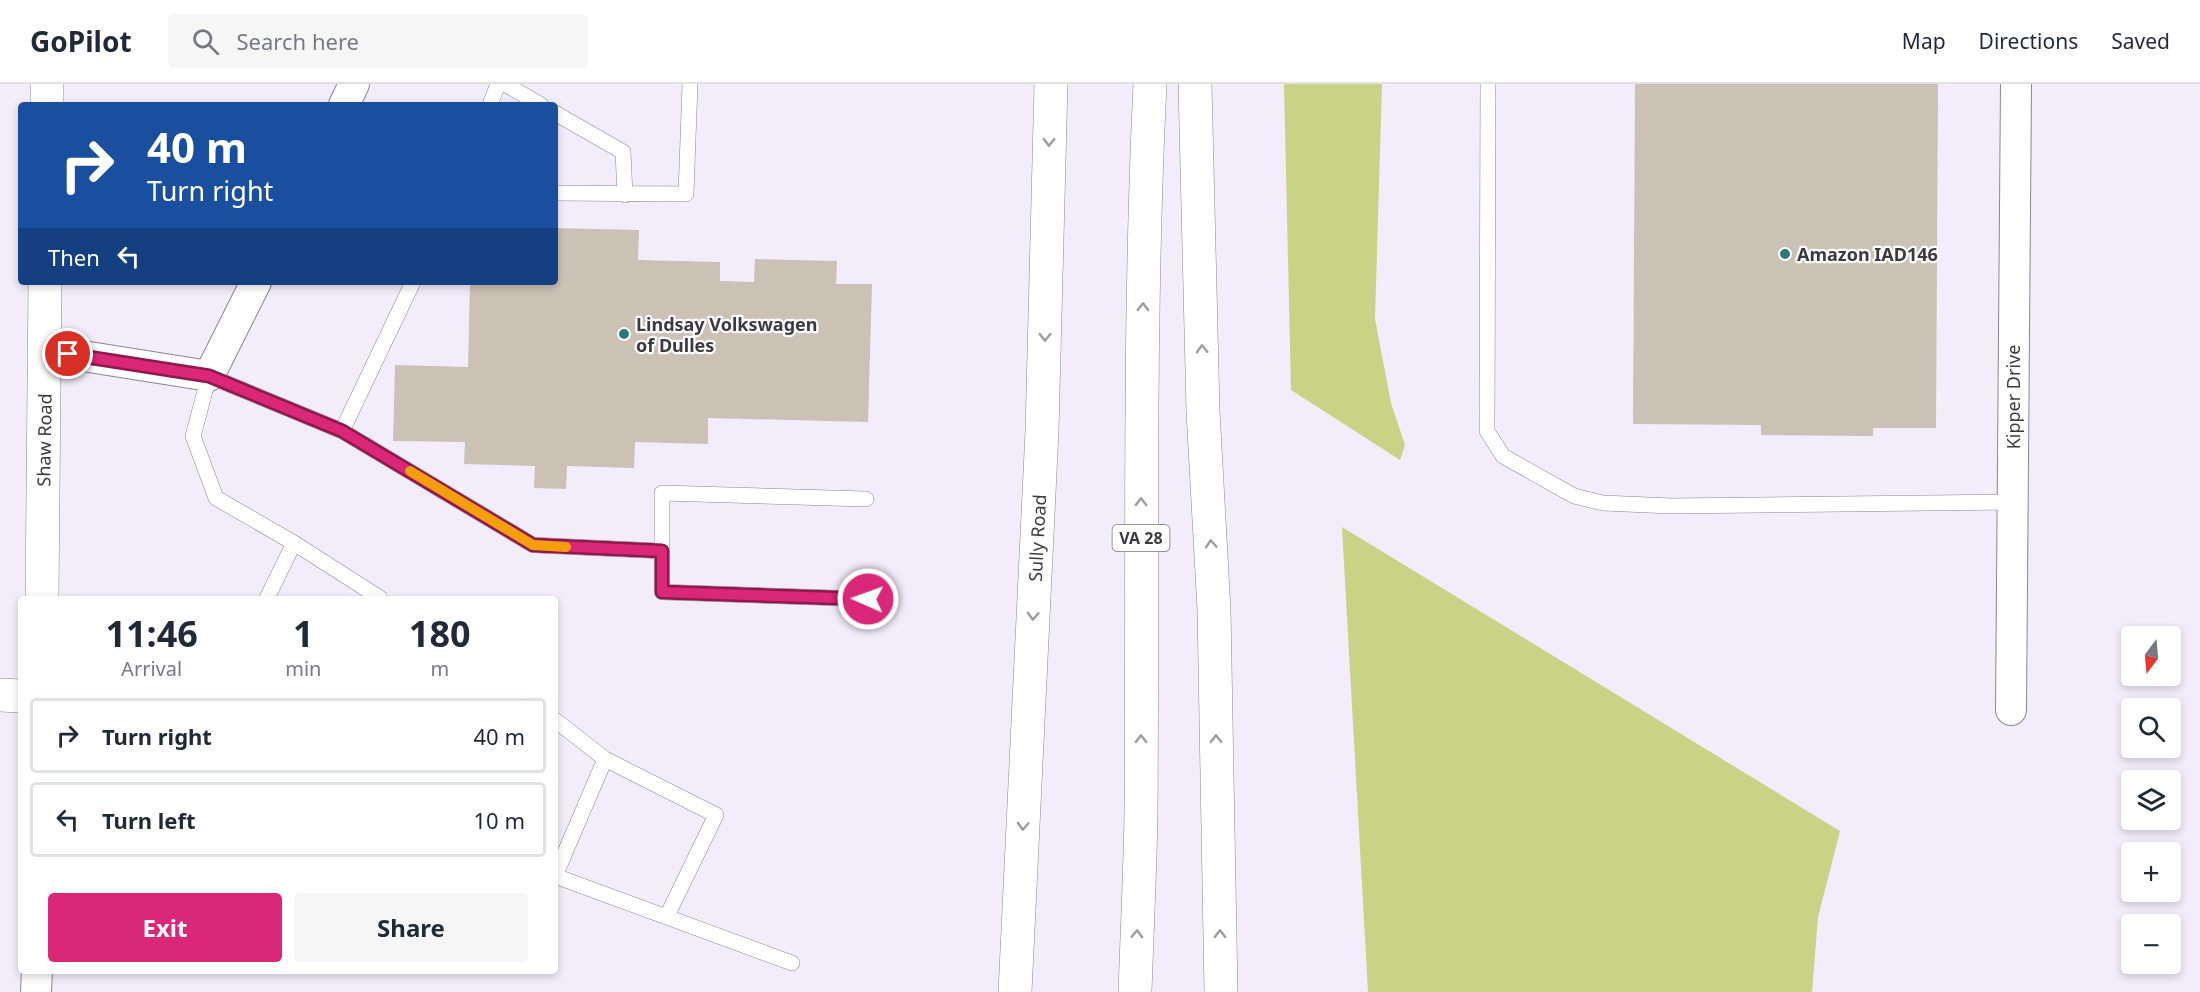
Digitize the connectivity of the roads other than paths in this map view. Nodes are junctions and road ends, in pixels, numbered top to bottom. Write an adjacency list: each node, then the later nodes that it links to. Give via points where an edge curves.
1 (47, 84): 11 (main road)
2 (354, 84): 12 (street)
3 (498, 84): 13 (lane)
4 (505, 84): 14 (lane)
5 (690, 84): 17 (lane, via 686,194)
6 (1051, 84): 43 (main road, Sully Road, one-way to 43, via 1042,431)
7 (1150, 84): 44 (main road, VA 28, one-way to 7, via 1141,816 1141,413)
8 (1195, 84): 45 (main road, one-way to 8, via 1214,610 1203,411)
9 (1488, 84): 25 (lane, via 1487,431 1503,456 1574,496 1603,503 1671,506)
10 (2016, 84): 25 (street, Kipper Drive)
11 (47, 102)
12 (345, 102)
13 (491, 102)
14 (536, 102)
15 (558, 115): 17 (lane, via 623,152)
16 (558, 193): 17 (lane)
17 (625, 195)
18 (45, 285): 21 (main road, Shaw Road)
19 (254, 285): 22 (street)
20 (412, 285): 23 (lane)
21 (45, 350): 22 (street); 28 (main road, Shaw Road)
22 (209, 376): 23 (lane); 26 (lane, via 193,436 216,498)
23 (342, 431): 27 (lane, via 533,545)
24 (866, 499): 27 (lane, via 662,493)
25 (2012, 502): 34 (street, Kipper Drive)
26 (294, 543): 29 (lane); 30 (lane)
27 (662, 551): 31 (lane, via 662,592)
28 (42, 596)
29 (268, 596)
30 (377, 596)
31 (868, 599)
32 (0, 695): 33 (main road)
33 (18, 696)
34 (2011, 710)
35 (558, 722): 36 (lane)
36 (605, 759): 37 (lane); 39 (lane, via 716,815)
37 (558, 869)
38 (558, 877): 39 (lane)
39 (667, 916): 40 (lane)
40 (792, 963)
41 (37, 974): 42 (street)
42 (36, 992)
43 (1015, 992)
44 (1135, 992)
45 (1221, 992)

